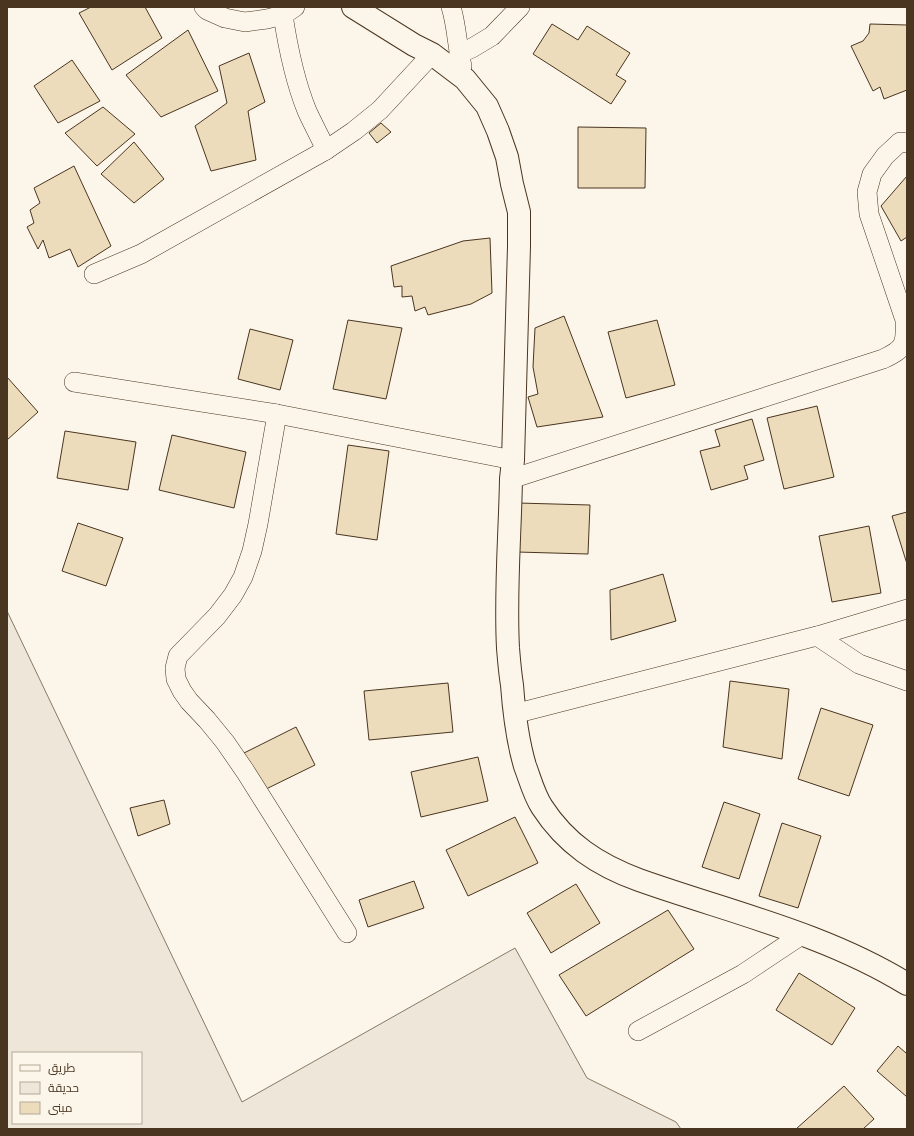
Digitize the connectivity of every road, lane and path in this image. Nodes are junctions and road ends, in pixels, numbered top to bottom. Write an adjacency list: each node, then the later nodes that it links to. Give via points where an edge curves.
1 (204, 7): 5 (street, via 225,18 246,22 267,19)
2 (353, 7): 6 (street)
3 (451, 7): 7 (street)
4 (520, 7): 7 (street, via 492,36)
5 (289, 11): 10 (street, via 288,46 296,80 307,111)
6 (432, 54): 8 (street); 10 (street, via 380,110)
7 (459, 54): 8 (street)
8 (466, 79): 14 (street, via 487,106 498,131 507,157 519,212)
9 (907, 143): 14 (street, via 900,142 885,156 872,174 867,192 869,214 905,320 906,334 903,346 894,354)
10 (326, 150): 11 (street, via 141,254)
11 (94, 274)
12 (74, 382): 13 (street)
13 (277, 414): 14 (street); 19 (street, via 258,524 243,577 233,596 217,616 178,656 176,679 189,701 226,742)
14 (512, 470): 18 (street, via 508,640)
15 (907, 609): 16 (street)
16 (816, 636): 17 (street, via 859,664); 18 (street)
17 (907, 680)
18 (514, 714): 20 (street, via 521,752 541,806 559,831 582,850 607,866 638,880)
19 (346, 933)
20 (803, 934): 21 (street, via 887,971); 22 (street, via 743,974)
21 (907, 984)
22 (638, 1031)

